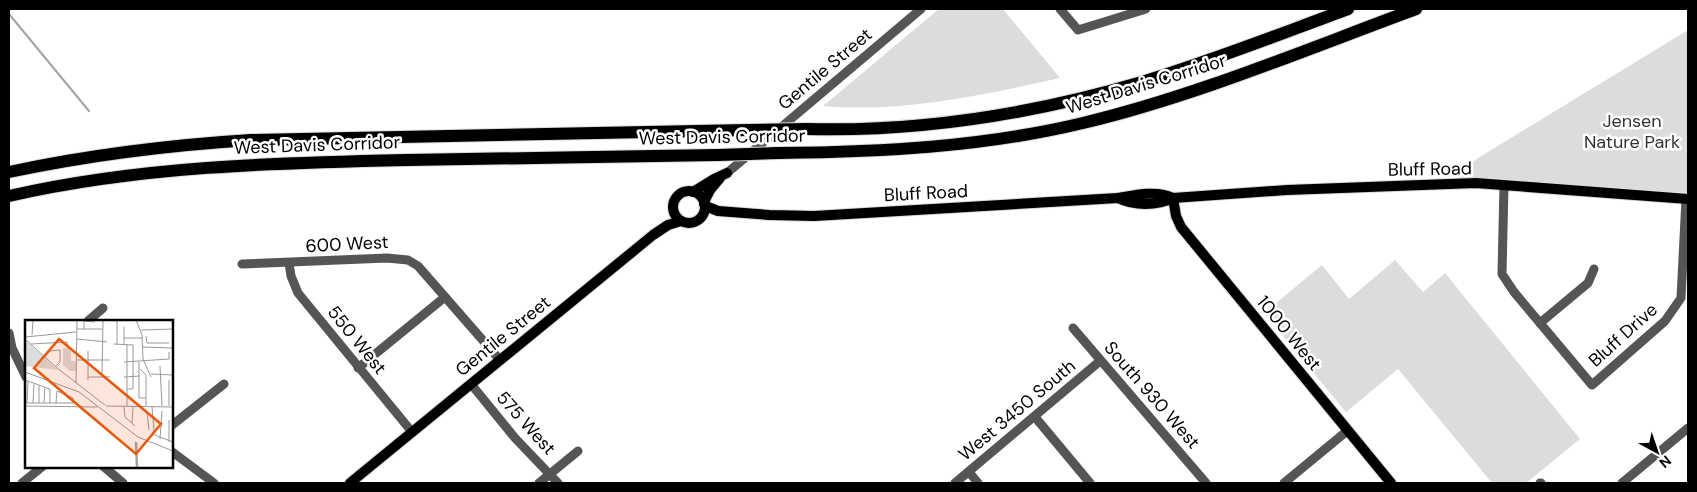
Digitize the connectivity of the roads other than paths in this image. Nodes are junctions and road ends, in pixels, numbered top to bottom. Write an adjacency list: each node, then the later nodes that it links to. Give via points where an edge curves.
1 (921, 9): 7 (street, Gentile Street)
2 (1060, 9): 3 (street, via 1078,30)
3 (1144, 9)
4 (1348, 9): 6 (highway, West Davis Corridor, bridge, via 1176,71 1110,91 1050,106 946,123 875,129 236,141 125,152)
5 (1416, 9): 10 (highway, West Davis Corridor, bridge, via 1161,101 1082,123 1017,136 862,152 238,165 136,174)
6 (9, 172)
7 (727, 173): 9 (main road, Gentile Street); 13 (main road, Gentile Street, via 715,184)
8 (1504, 185): 11 (main road, Bluff Road, via 1412,185); 12 (main road, Bluff Road); 25 (street, Bluff Drive, via 1502,274)
9 (693, 192): 13 (main road); 14 (main road, via 679,195)
10 (9, 196)
11 (1173, 198): 15 (main road, Bluff Road, via 1141,204 1118,198 814,216); 37 (main road, 1000 West, via 1182,227)
12 (1687, 199): 25 (street, Bluff Drive, via 1681,298 1665,321 1592,385)
13 (704, 203): 15 (main road, Bluff Road, via 716,211); 16 (main road)
14 (673, 205): 17 (main road); 18 (main road)
15 (736, 212): 16 (main road, Bluff Road)
16 (699, 219): 17 (main road, via 692,223)
17 (681, 221): 18 (main road, Gentile Street)
18 (653, 235): 28 (main road, Gentile Street)
19 (289, 263): 20 (street, 600 West); 22 (street, 600 West, via 408,260 418,266); 31 (street, 550 West, via 298,293)
20 (242, 264)
21 (1594, 269): 25 (street, via 1588,283)
22 (445, 297): 28 (street, 600 West); 31 (street)
23 (103, 308): 24 (street)
24 (89, 320)
25 (1540, 322)
26 (1073, 328): 29 (street, South 930 West)
27 (9, 333): 30 (street, via 12,348)
28 (500, 360): 33 (main road, Gentile Street)
29 (1100, 361): 34 (street, West 3450 South); 54 (street, South 930 West)
30 (23, 365)
31 (358, 368): 38 (street, 550 West)
32 (224, 384): 35 (street)
33 (471, 384): 38 (main road, Gentile Street); 44 (street, 575 West, via 515,438)
34 (1035, 417): 43 (street, West 3450 South); 53 (street)
35 (172, 425)
36 (1688, 429): 57 (street)
37 (1347, 431): 55 (street); 56 (main road, 1000 West)
38 (412, 432): 48 (main road, Gentile Street)
39 (578, 451): 44 (street)
40 (172, 452): 47 (street)
41 (42, 467): 45 (street)
42 (103, 467): 46 (street)
43 (969, 472): 51 (street, West 3450 South); 52 (street)
44 (550, 474): 49 (street); 50 (street, 575 West)
45 (22, 483)
46 (124, 483)
47 (214, 483)
48 (350, 483)
49 (539, 483)
50 (558, 483)
51 (955, 483)
52 (978, 483)
53 (1090, 483)
54 (1206, 483)
55 (1284, 483)
56 (1392, 483)
57 (1622, 483)

